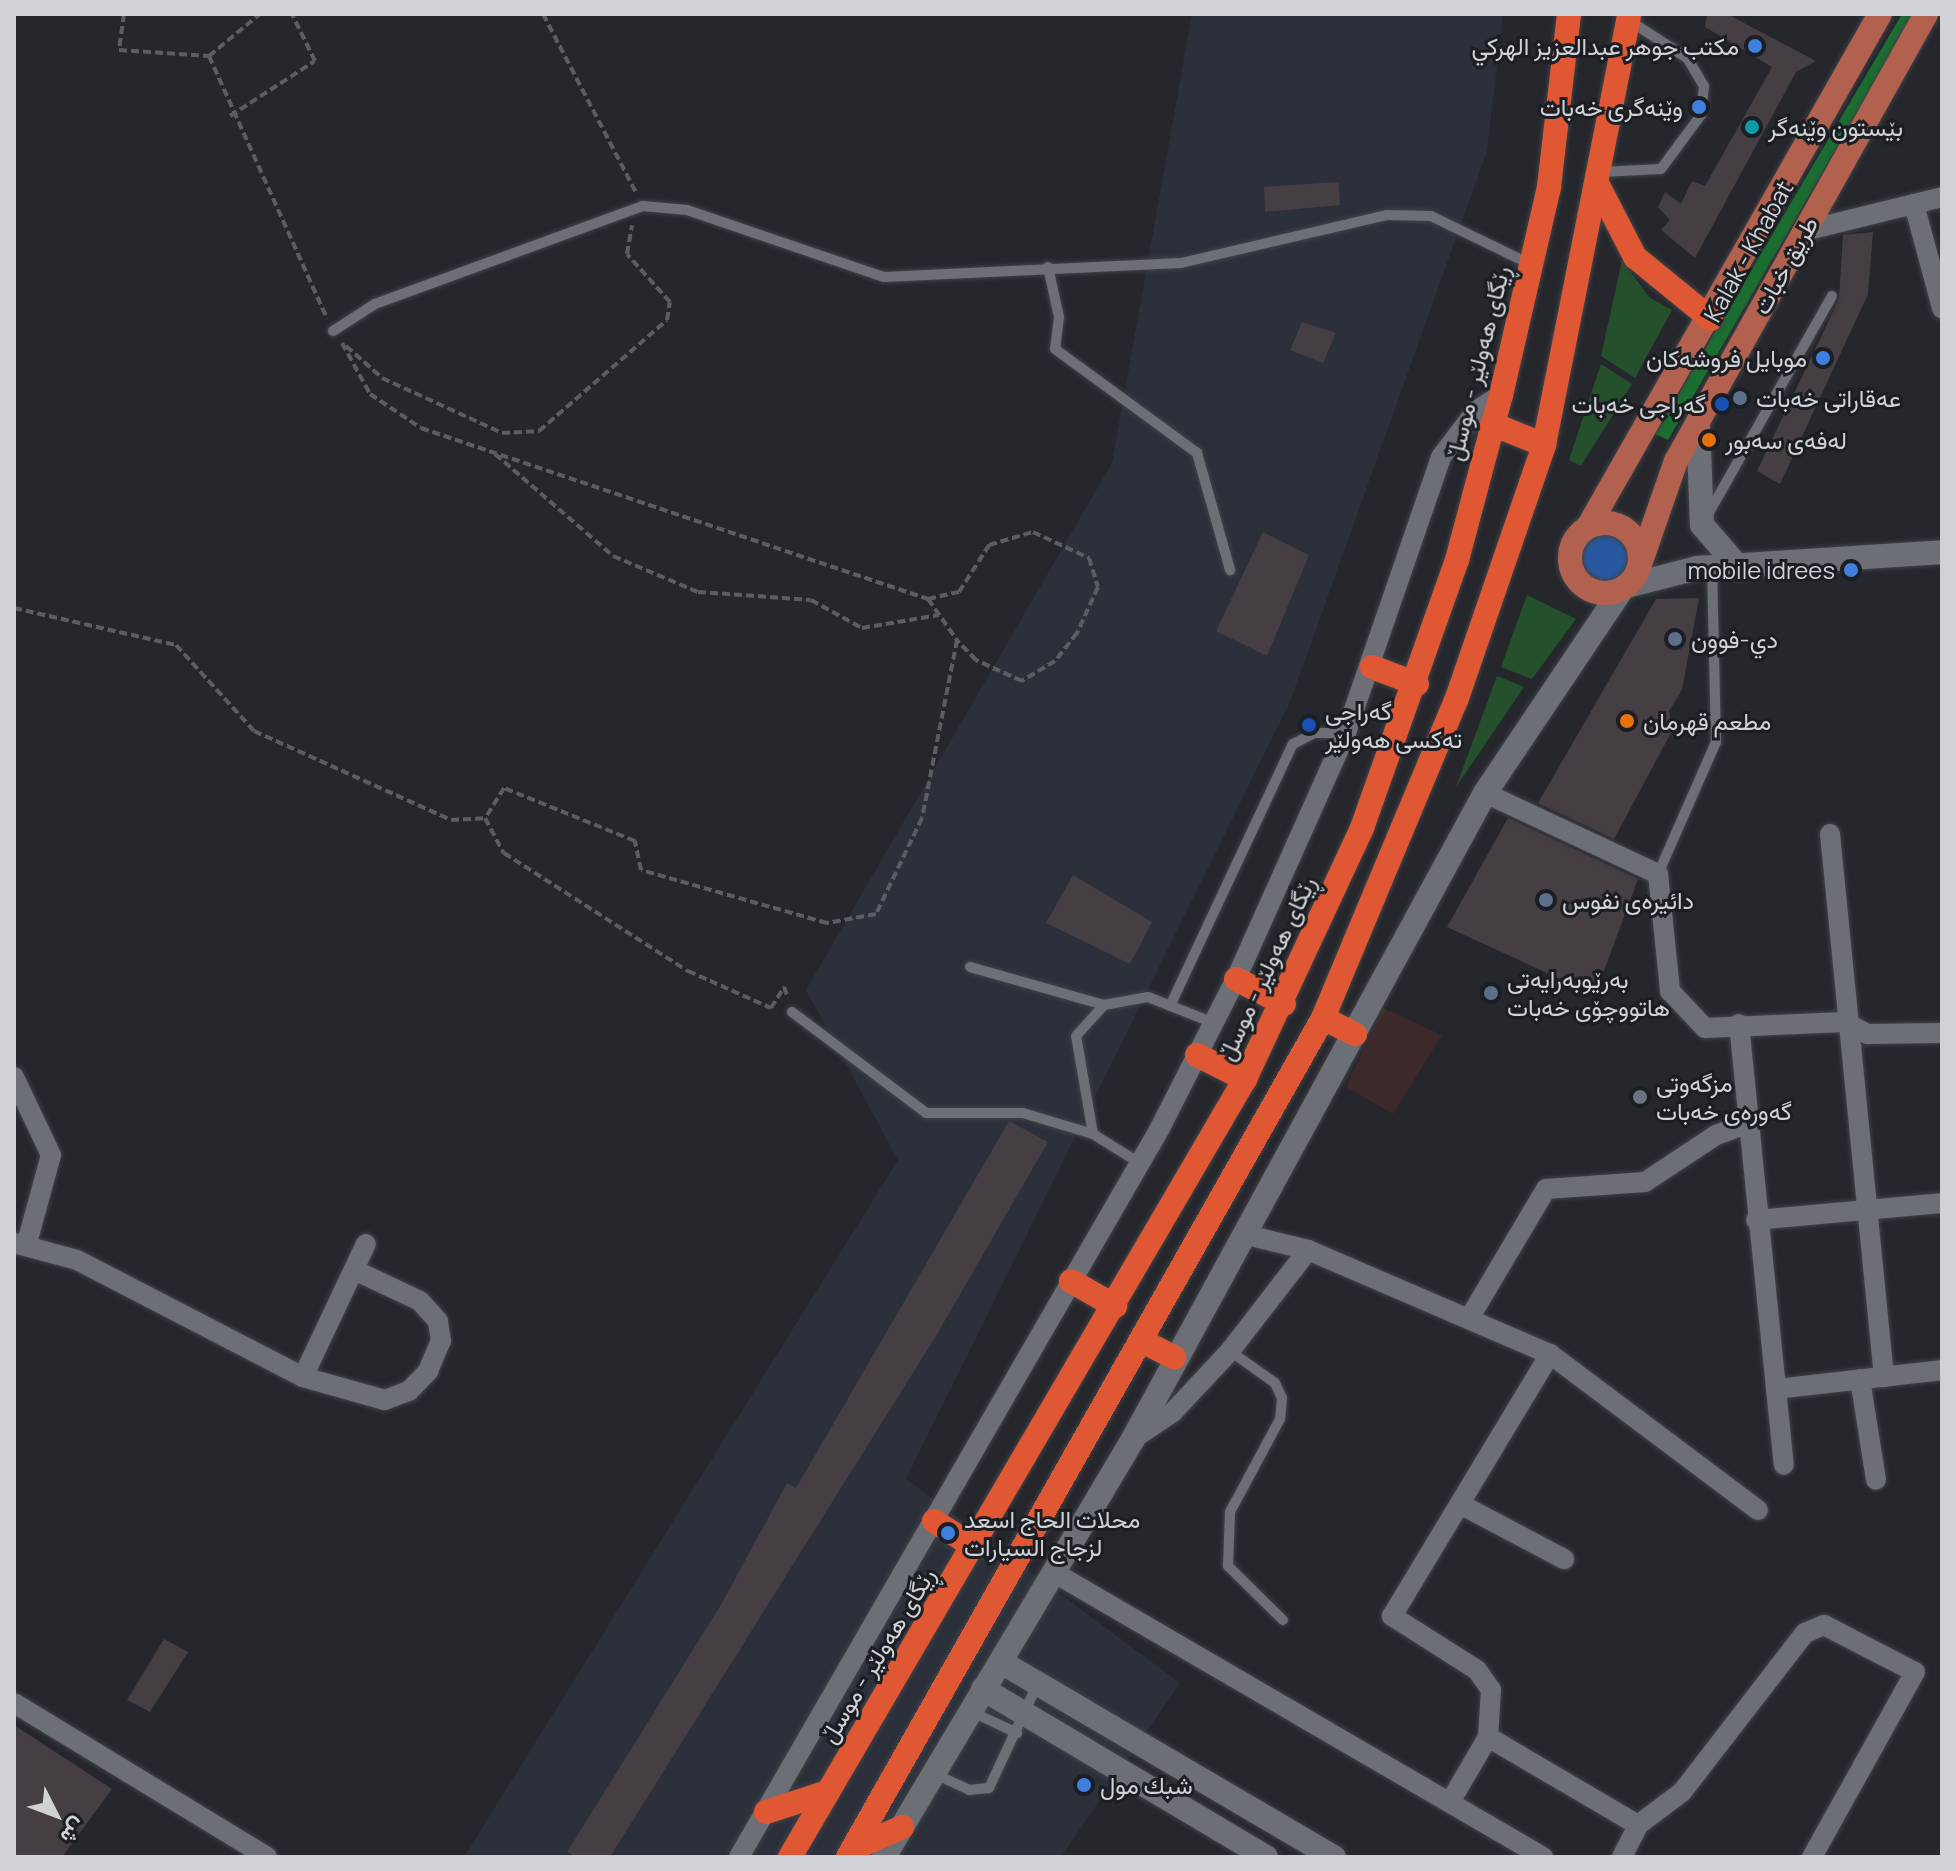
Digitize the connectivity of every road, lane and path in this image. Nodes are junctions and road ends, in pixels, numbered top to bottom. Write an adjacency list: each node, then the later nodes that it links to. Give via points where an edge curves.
1 (124, 14): 9 (path, via 119,50)
2 (260, 14): 9 (path)
3 (292, 14): 10 (path, via 315,61)
4 (543, 14): 14 (path)
5 (1569, 14): 16 (highway, ڕێگای هەولێر - موسڵ, via 1549,187)
6 (1880, 14): 20 (main road, Kalak - Khabat)
7 (1926, 14): 15 (main road, طريق خبات)
8 (1628, 17): 11 (highway); 11 (lane, via 1687,58 1704,86 1701,115 1661,169)
9 (209, 56): 10 (path)
10 (230, 116): 21 (path)
11 (1600, 179): 20 (highway, via 1635,257); 26 (highway)
12 (1942, 197): 13 (street)
13 (1914, 204): 15 (street); 19 (street)
14 (643, 206): 17 (lane, via 687,210 884,277); 21 (lane, via 375,304); 22 (path, via 627,254 670,302 667,320 539,431 502,433 382,378)
15 (1804, 231): 24 (main road, طريق خبات)
16 (1530, 264): 17 (lane, via 1431,216 1387,215 1181,263); 23 (highway, ڕێگای هەولێر - موسڵ)
17 (1048, 267): 33 (lane, via 1059,317 1055,349 1197,453)
18 (1832, 296): 28 (lane)
19 (1942, 308)
20 (1711, 319): 29 (main road, Kalak - Khabat)
21 (333, 331): 22 (path)
22 (341, 341): 27 (path, via 370,394 421,428)
23 (1501, 395): 25 (highway, ڕێگای هەولێر - موسڵ); 39 (street, via 1476,411 1441,457)
24 (1698, 422): 28 (main road); 34 (main road, طريق خبات, via 1662,494)
25 (1492, 424): 26 (highway); 40 (highway, ڕێگای هەولێر - موسڵ)
26 (1544, 445): 52 (highway, via 1457,698)
27 (493, 452): 35 (path); 37 (path, via 613,556 698,592 811,600 862,628)
28 (1702, 525): 32 (main road)
29 (1588, 527): 34 (main road, via 1623,527 1639,548); 34 (main road, via 1571,548 1575,576 1596,592)
30 (1942, 552): 32 (main road)
31 (1712, 568): 32 (main road); 34 (main road); 45 (lane, via 1716,742)
32 (1740, 569)
33 (1230, 570)
34 (1630, 580): 42 (main road)
35 (928, 599): 37 (path); 38 (path, via 959,592 989,545 1033,532 1089,558 1098,587 1055,661 1022,681 976,660)
36 (14, 608): 43 (path, via 176,645 254,731 451,820)
37 (939, 615): 38 (path)
38 (957, 640): 43 (path, via 922,818 876,914 827,923 641,870 635,841 504,788)
39 (1372, 667): 40 (highway); 41 (street)
40 (1417, 684): 48 (highway, ڕێگای هەولێر - موسڵ)
41 (1346, 733): 47 (street); 50 (lane, via 1315,733 1293,744)
42 (1485, 793): 45 (street); 57 (main road)
43 (485, 818): 51 (path, via 504,853 688,971 771,1008 784,987)
44 (1830, 834): 53 (street)
45 (1658, 874): 55 (street, via 1670,991 1678,1008 1705,1028)
46 (970, 967): 49 (lane)
47 (1236, 979): 48 (highway); 54 (street)
48 (1284, 1004): 60 (highway, ڕێگای هەولێر - موسڵ)
49 (1104, 1005): 50 (lane, via 1148,997); 62 (lane, via 1076,1036)
50 (1170, 1006): 54 (lane)
51 (792, 1012): 62 (lane, via 926,1113 1023,1113)
52 (1323, 1018): 57 (highway); 75 (highway)
53 (1845, 1022): 55 (street); 56 (street, via 1868,1034); 65 (street)
54 (1214, 1023): 58 (street)
55 (1739, 1024): 61 (street)
56 (1942, 1033)
57 (1355, 1034): 67 (main road)
58 (1197, 1055): 60 (highway); 63 (street)
59 (14, 1077): 68 (street, via 51,1155)
60 (1245, 1079): 73 (highway, ڕێگای هەولێر - موسڵ)
61 (1749, 1123): 66 (street); 74 (street, via 1716,1135 1645,1182 1546,1189)
62 (1093, 1134): 63 (lane)
63 (1138, 1162): 72 (street)
64 (1942, 1203): 65 (street)
65 (1862, 1210): 66 (street); 81 (street)
66 (1756, 1220): 83 (street)
67 (1247, 1235): 70 (street); 78 (main road)
68 (21, 1243): 80 (street, via 77,1260)
69 (366, 1244): 71 (street)
70 (1308, 1250): 74 (street); 76 (street)
71 (354, 1270): 80 (street); 80 (street, via 420,1301 438,1321 441,1341 428,1371 409,1391 385,1400)
72 (1071, 1281): 73 (highway); 89 (street)
73 (1115, 1306): 90 (highway, ڕێگای هەولێر - موسڵ)
74 (1470, 1317): 77 (street)
75 (1144, 1342): 78 (highway); 107 (highway)
76 (1230, 1351): 84 (street, via 1173,1412); 93 (lane, via 1275,1383 1282,1398 1280,1419 1230,1512 1226,1554 1245,1590)
77 (1550, 1354): 87 (street); 88 (street)
78 (1174, 1357): 84 (main road)
79 (1942, 1370): 81 (street)
80 (303, 1377)
81 (1884, 1377): 82 (street)
82 (1860, 1379): 83 (street); 86 (street)
83 (1776, 1389): 85 (street)
84 (1133, 1439): 92 (main road)
85 (1784, 1465)
86 (1876, 1480)
87 (1460, 1504): 91 (street); 100 (street, via 1392,1616 1477,1670 1491,1690)
88 (1758, 1510)
89 (934, 1521): 90 (highway); 104 (street)
90 (974, 1547): 102 (highway, ڕێگای هەولێر - موسڵ)
91 (1564, 1559)
92 (1053, 1572): 94 (main road); 103 (street)
93 (1283, 1620)
94 (1001, 1662): 95 (main road); 96 (main road)
95 (1038, 1683): 99 (lane); 113 (main road)
96 (983, 1689): 98 (main road); 99 (main road)
97 (14, 1703): 108 (street)
98 (970, 1711): 99 (lane); 101 (main road)
99 (1021, 1724): 101 (lane, via 989,1788 969,1790); 112 (main road)
100 (1488, 1737): 103 (street); 105 (street)
101 (933, 1773): 106 (main road)
102 (828, 1792): 104 (highway); 110 (highway, ڕێگای هەولێر - موسڵ)
103 (1450, 1802): 114 (street)
104 (766, 1812): 109 (street)
105 (1638, 1825): 115 (street); 116 (street, via 1682,1792 1805,1633 1824,1625 1915,1672)
106 (902, 1827): 107 (highway); 111 (main road)
107 (850, 1853)
108 (267, 1857)
109 (739, 1857)
110 (790, 1857)
111 (884, 1857)
112 (1266, 1857)
113 (1334, 1857)
114 (1543, 1857)
115 (1622, 1857)
116 (1812, 1857)

